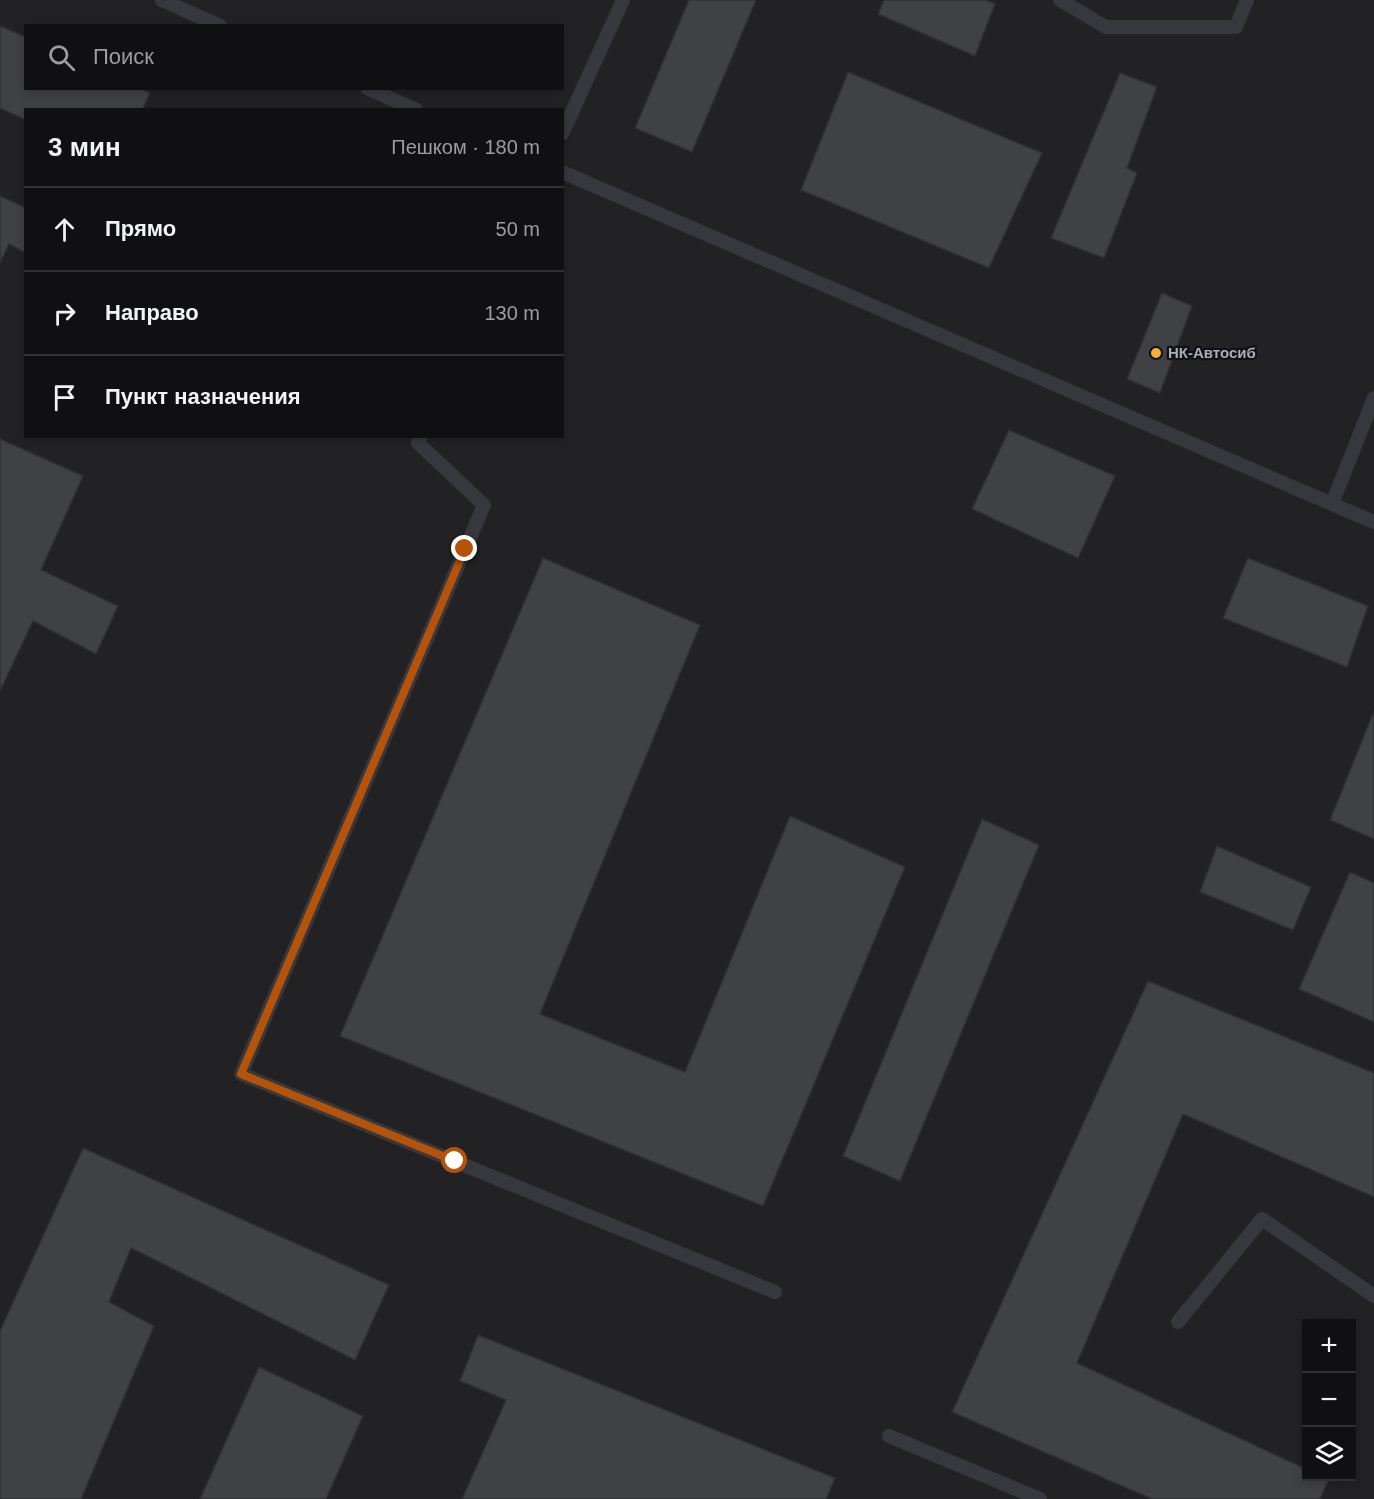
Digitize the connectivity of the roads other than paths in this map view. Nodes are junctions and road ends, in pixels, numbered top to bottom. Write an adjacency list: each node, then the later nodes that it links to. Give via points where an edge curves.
1 (162, 0): 5 (lane)
2 (623, 0): 8 (lane)
3 (1060, 0): 4 (lane, via 1106,27 1236,27)
4 (1246, 0)
5 (216, 24)
6 (371, 90): 7 (lane)
7 (412, 108)
8 (564, 130)
9 (564, 173): 12 (lane)
10 (1374, 398): 12 (lane)
11 (420, 438): 14 (lane, via 418,443 484,505 241,1074)
12 (1332, 504): 13 (lane)
13 (1374, 522)
14 (775, 1292)
15 (1374, 1296): 16 (lane, via 1262,1220)
16 (1178, 1322)
17 (889, 1436): 18 (lane)
18 (1040, 1499)

